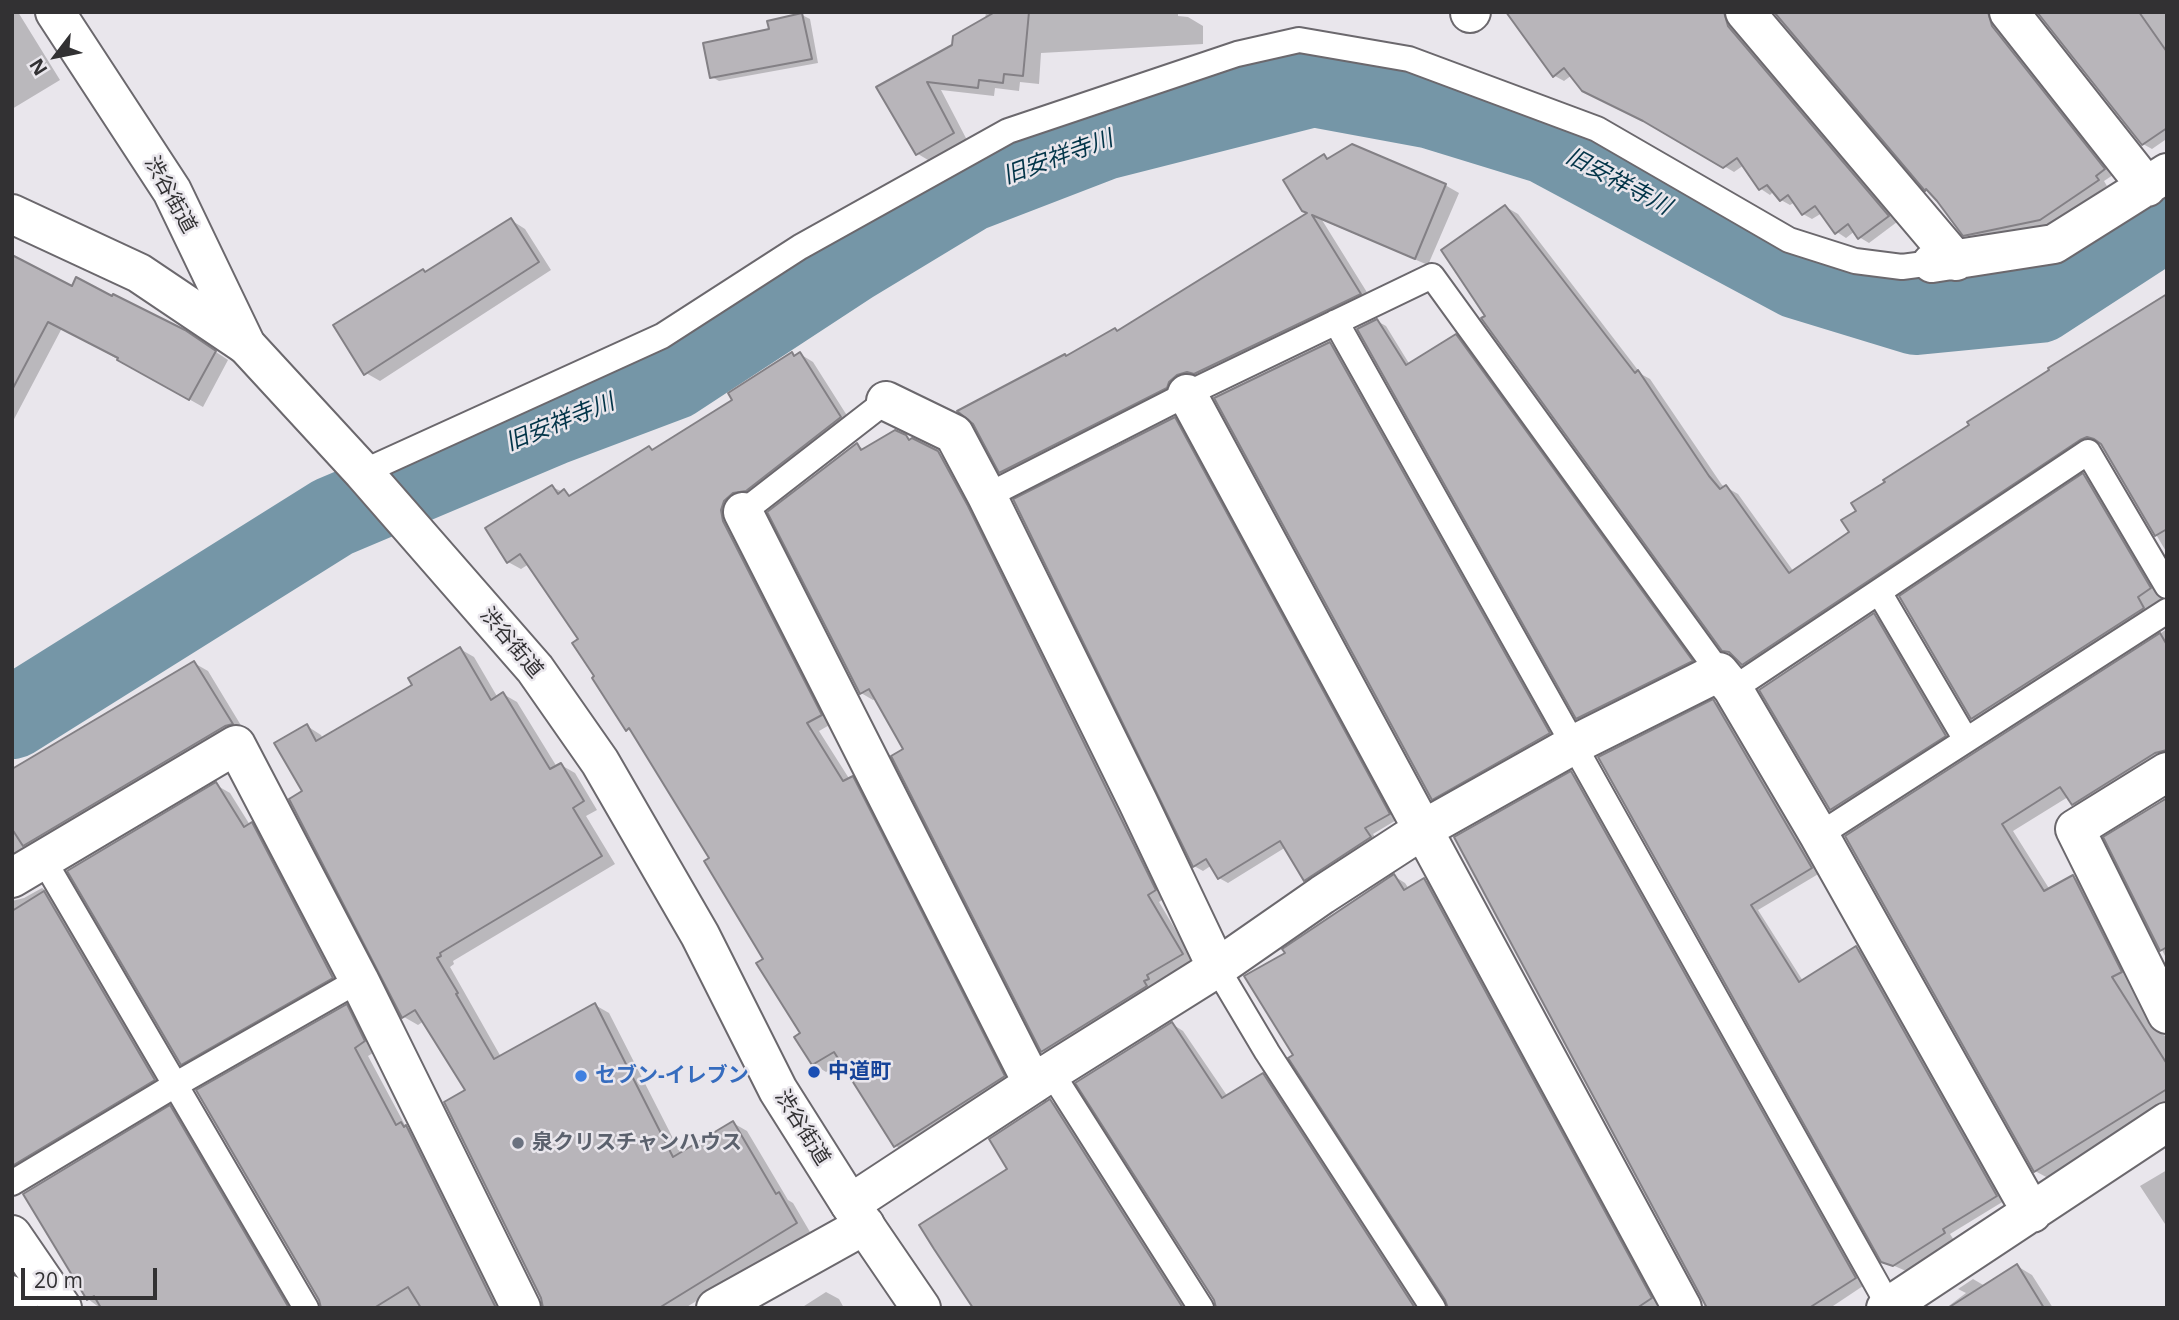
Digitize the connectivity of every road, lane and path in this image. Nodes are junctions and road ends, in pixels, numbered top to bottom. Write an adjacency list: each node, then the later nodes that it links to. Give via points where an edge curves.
1 (55, 12): 8 (street, 渋谷街道, via 172,191)
2 (1745, 12): 6 (street)
3 (2009, 12): 4 (street)
4 (2157, 180): 6 (street, via 2054,244)
5 (12, 214): 8 (street, via 139,273)
6 (1944, 262): 11 (lane, via 1902,267 1855,261 1789,240 1597,129 1409,59 1300,40 1237,54 1008,131 800,247 662,336)
7 (1336, 323): 9 (lane); 17 (lane, via 1432,276); 19 (lane)
8 (246, 345): 11 (street, 渋谷街道)
9 (1187, 394): 12 (lane); 21 (street)
10 (886, 401): 12 (street, via 954,434); 13 (lane)
11 (363, 472): 32 (street, 渋谷街道, via 535,669 600,762 700,935 778,1090)
12 (987, 496): 24 (street)
13 (743, 512): 27 (street)
14 (2167, 586): 15 (lane, via 2088,452)
15 (1880, 592): 17 (lane); 18 (lane)
16 (2167, 611): 18 (lane)
17 (1726, 681): 19 (street); 22 (street)
18 (1966, 740): 22 (lane)
19 (1575, 744): 21 (street); 35 (lane)
20 (2167, 772): 26 (street, via 2075,829)
21 (1422, 830): 24 (street); 44 (street)
22 (1819, 835): 31 (street)
23 (28, 868): 25 (street, via 236,745); 28 (lane)
24 (1217, 968): 27 (street); 43 (lane)
25 (359, 980): 28 (lane); 39 (street)
26 (2167, 1014)
27 (1042, 1078): 32 (street); 42 (lane)
28 (174, 1085): 30 (lane); 38 (lane)
29 (2167, 1122): 31 (street)
30 (12, 1183)
31 (2032, 1213): 35 (street)
32 (858, 1214): 40 (street); 41 (street, 渋谷街道)
33 (12, 1235): 37 (street)
34 (12, 1288): 36 (lane)
35 (1888, 1307)
36 (26, 1308)
37 (62, 1308)
38 (306, 1308)
39 (521, 1308)
40 (716, 1308)
41 (921, 1308)
42 (1201, 1308)
43 (1433, 1308)
44 (1682, 1308)

